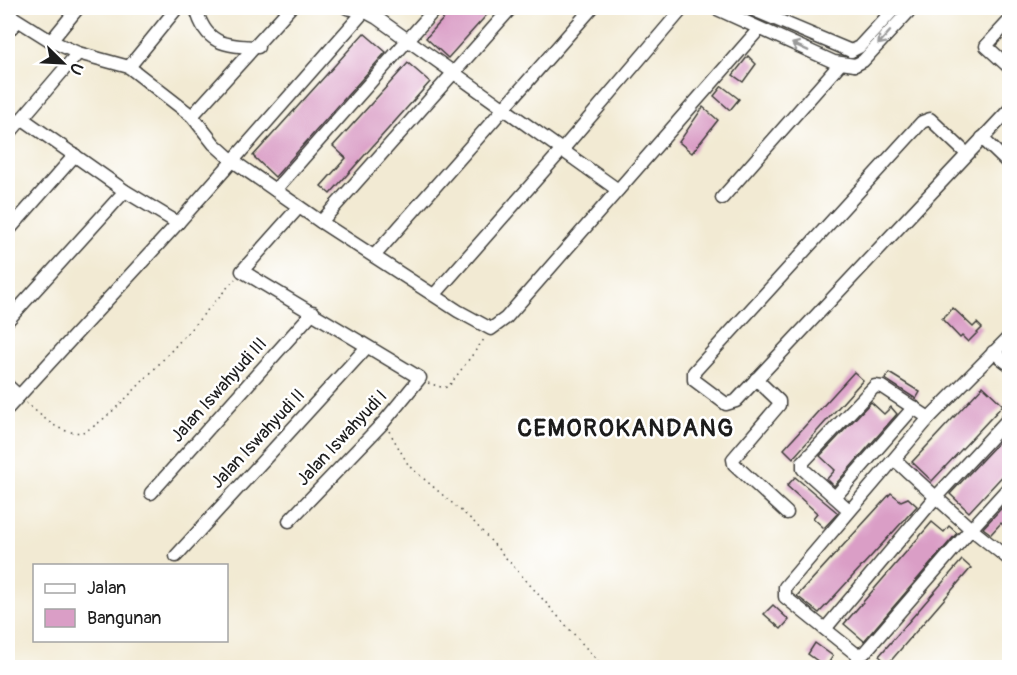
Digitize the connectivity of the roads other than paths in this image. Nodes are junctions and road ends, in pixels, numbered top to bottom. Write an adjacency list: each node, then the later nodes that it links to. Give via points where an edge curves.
1 (78, 8): 19 (street)
2 (177, 8): 26 (street)
3 (196, 8): 21 (street, via 202,27 216,40 232,46)
4 (290, 8): 21 (street)
5 (347, 8): 14 (street)
6 (436, 8): 20 (street)
7 (511, 8): 28 (street)
8 (592, 8): 29 (street)
9 (683, 8): 35 (street)
10 (715, 8): 17 (street)
11 (749, 8): 22 (street)
12 (895, 8): 22 (street, via 860,47)
13 (912, 8): 25 (street, one-way to 25)
14 (366, 9): 20 (street); 38 (street)
15 (12, 18): 18 (street); 19 (street)
16 (1010, 20): 27 (street, via 986,46)
17 (759, 29): 24 (street, one-way to 17); 41 (street)
18 (8, 31)
19 (51, 40): 23 (street)
20 (408, 41): 28 (street); 40 (street)
21 (258, 47): 31 (street)
22 (850, 51): 25 (street)
23 (78, 53): 26 (street); 32 (street)
24 (840, 64): 25 (street); 43 (street)
25 (855, 65)
26 (129, 67): 31 (street)
27 (1010, 68)
28 (454, 74): 29 (street); 45 (street)
29 (504, 108): 35 (street); 48 (street)
30 (1010, 109): 34 (street)
31 (192, 116): 38 (street)
32 (23, 119): 33 (street); 37 (street)
33 (8, 135)
34 (982, 138): 36 (street); 39 (street)
35 (562, 150): 41 (street); 49 (street)
36 (967, 154): 56 (street); 56 (street, via 926,119 693,376 726,404 736,401)
37 (75, 155): 42 (street); 47 (street)
38 (233, 161): 40 (street); 46 (street)
39 (1010, 165)
40 (275, 190): 44 (street)
41 (618, 190): 49 (street, via 506,318 491,329)
42 (125, 191): 46 (street); 51 (street)
43 (722, 198)
44 (299, 207): 45 (street); 50 (street, via 242,271)
45 (321, 222): 48 (street)
46 (178, 224): 58 (street)
47 (8, 231)
48 (374, 256): 49 (street)
49 (435, 294)
50 (313, 312): 53 (street); 65 (street, Jalan Iswahyudi III)
51 (9, 319)
52 (1010, 336): 54 (street)
53 (367, 347): 70 (street, Jalan Iswahyudi I, via 420,378 383,423); 72 (street, Jalan Iswahyudi II)
54 (995, 350): 55 (street); 62 (street)
55 (1010, 366)
56 (756, 379): 69 (street, via 779,400 779,405 733,459 734,464)
57 (8, 386): 58 (street)
58 (19, 396): 60 (street)
59 (914, 407): 62 (street); 66 (street); 66 (street, via 882,387 871,387 803,462 803,469)
60 (8, 408)
61 (1010, 417): 67 (street)
62 (929, 418): 63 (street)
63 (895, 460): 67 (street); 68 (street)
64 (1010, 486): 71 (street)
65 (151, 493)
66 (836, 497): 68 (street)
67 (935, 498): 71 (street); 74 (street)
68 (849, 510): 74 (street, via 784,590 785,597)
69 (787, 513)
70 (289, 521)
71 (971, 529): 73 (street); 74 (street, via 864,653 852,653)
72 (176, 556)
73 (1008, 556)
74 (825, 629)

